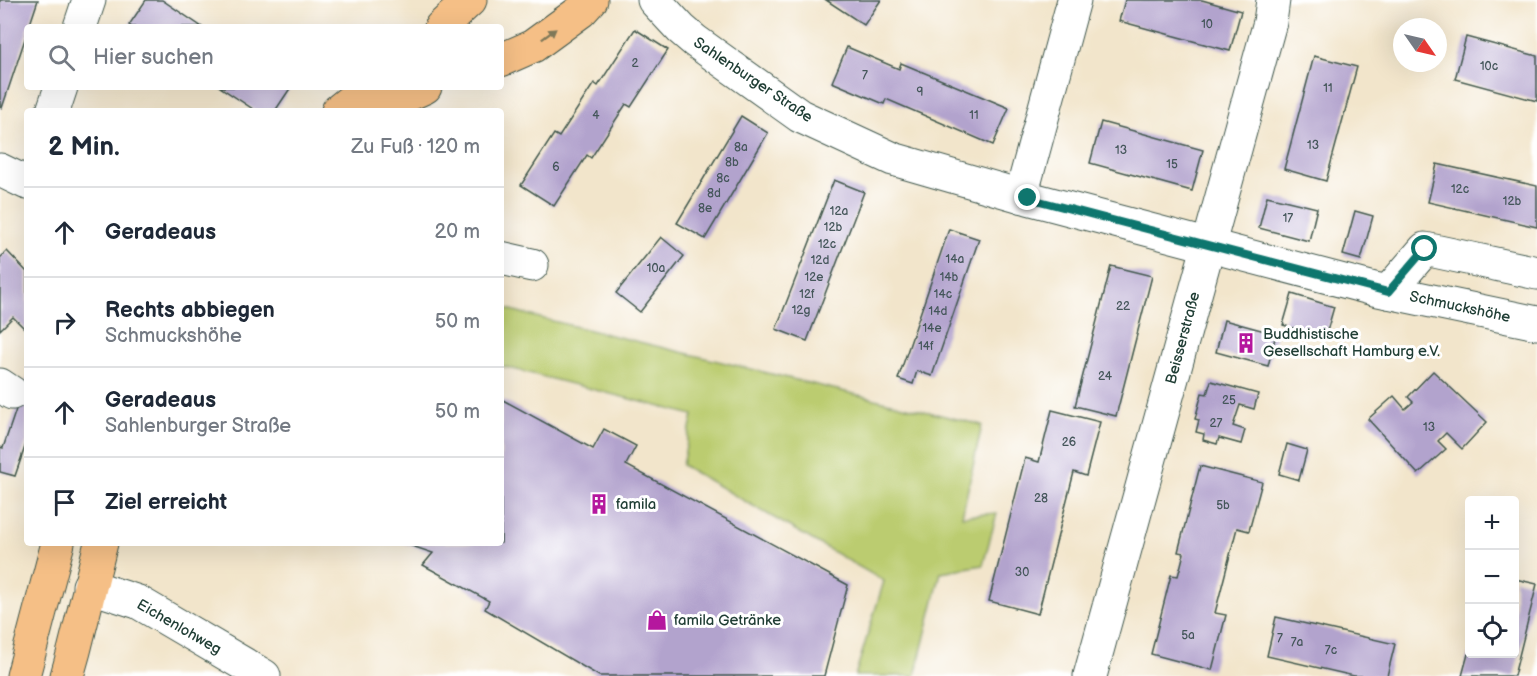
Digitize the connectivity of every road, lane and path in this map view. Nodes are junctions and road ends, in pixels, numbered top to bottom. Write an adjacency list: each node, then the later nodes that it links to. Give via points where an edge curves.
1 (89, 0): 7 (street)
2 (470, 0): 8 (main road)
3 (591, 0): 9 (main road, one-way to 3, via 533,46)
4 (654, 0): 18 (street, Sahlenburger Straße, via 695,41 800,116 893,159)
5 (1074, 0): 18 (street)
6 (1273, 0): 19 (street, Beisserstraße)
7 (81, 24)
8 (444, 24)
9 (504, 59)
10 (60, 90): 13 (street)
11 (364, 90): 14 (main road)
12 (418, 90): 15 (main road)
13 (54, 108)
14 (342, 108)
15 (385, 108)
16 (0, 170): 17 (street)
17 (24, 182)
18 (1022, 196): 19 (street, Sahlenburger Straße)
19 (1209, 246): 23 (street, Schmuckshöhe); 30 (street, Beisserstraße)
20 (504, 259): 21 (street)
21 (532, 265)
22 (1537, 273): 23 (street, via 1425,249)
23 (1388, 292): 24 (street, Schmuckshöhe)
24 (1537, 323)
25 (57, 546): 29 (main road)
26 (72, 546): 28 (main road, via 77,574)
27 (100, 546): 28 (main road)
28 (89, 586): 29 (main road, via 58,599); 32 (main road); 33 (street, Eichenlohweg, via 138,602)
29 (37, 624): 31 (main road)
30 (1098, 674)
31 (23, 676)
32 (67, 676)
33 (264, 676)

